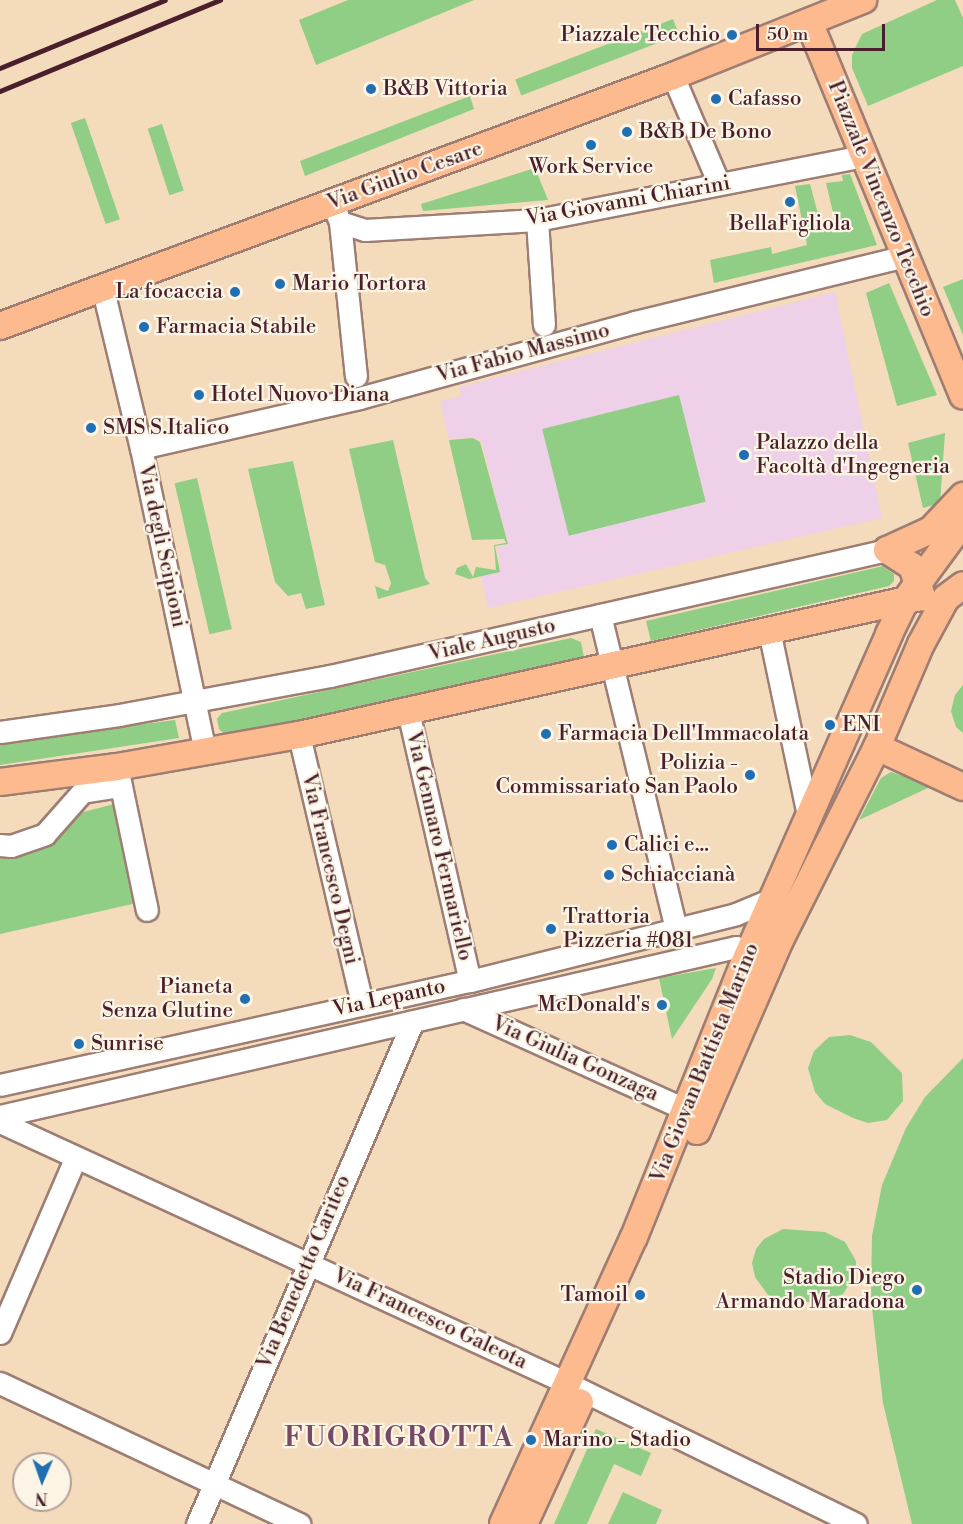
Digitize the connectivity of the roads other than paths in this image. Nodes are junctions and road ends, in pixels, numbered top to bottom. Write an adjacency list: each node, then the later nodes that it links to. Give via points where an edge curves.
1 (863, 0): 2 (main road)
2 (809, 22): 3 (main road, Via Giulio Cesare); 4 (main road, Piazzale Vincenzo Tecchio)
3 (673, 76): 5 (street); 6 (main road, Via Giulio Cesare)
4 (864, 156): 5 (street, Via Giovanni Chiarini); 8 (main road, Piazzale Vincenzo Tecchio)
5 (719, 184): 7 (street, Via Giovanni Chiarini)
6 (336, 212): 7 (street, Via Giovanni Chiarini, via 365,230); 9 (main road, Via Giulio Cesare); 12 (street)
7 (537, 220): 10 (street)
8 (905, 256): 13 (main road, Piazzale Vincenzo Tecchio); 14 (street, Via Fabio Massimo, via 635,322 359,398)
9 (102, 286): 11 (main road, Via Giulio Cesare); 14 (street, Via degli Scipioni)
10 (544, 325)
11 (0, 326)
12 (356, 376)
13 (963, 396)
14 (141, 448): 27 (street, Via degli Scipioni)
15 (963, 496): 18 (main road, Viale Augusto, via 931,530)
16 (963, 522): 17 (main road)
17 (947, 546): 19 (main road, via 948,572); 20 (main road)
18 (887, 550): 20 (main road, via 912,566); 22 (street, Viale Augusto)
19 (963, 585): 20 (main road); 25 (main road, Via Giovan Battista Marino, via 946,598)
20 (915, 593): 21 (main road); 24 (main road, Via Giovan Battista Marino); 25 (main road, Via Giovan Battista Marino)
21 (859, 610): 23 (main road); 24 (main road, via 884,619)
22 (600, 615): 26 (street); 27 (street, Viale Augusto, via 377,666)
23 (770, 630): 26 (main road); 36 (street)
24 (890, 634): 36 (main road, Via Giovan Battista Marino)
25 (921, 644): 31 (main road, Via Giovan Battista Marino)
26 (612, 665): 28 (main road); 40 (street)
27 (195, 701): 29 (street, Viale Augusto); 32 (street, Via degli Scipioni)
28 (408, 711): 30 (main road); 42 (street, Via Gennaro Fermariello)
29 (0, 732)
30 (299, 735): 32 (main road); 44 (street, Via Francesco Degni)
31 (877, 747): 35 (main road); 56 (main road, Via Giovan Battista Marino, via 781,938)
32 (206, 751): 33 (main road)
33 (119, 776): 34 (main road); 37 (street, via 82,792 45,834 11,846); 39 (street)
34 (0, 782)
35 (963, 787)
36 (808, 815): 38 (main road, Via Giovan Battista Marino)
37 (0, 845)
38 (774, 898): 40 (street, Via Lepanto, via 736,914); 41 (main road, Via Giovan Battista Marino)
39 (147, 910)
40 (676, 929): 42 (street, Via Lepanto)
41 (739, 957): 45 (street, Via Lepanto); 49 (main road, Via Giovan Battista Marino)
42 (470, 981): 43 (street, Via Lepanto)
43 (434, 989): 44 (street, Via Lepanto); 46 (street)
44 (362, 1003): 48 (street, Via Lepanto)
45 (464, 1009): 46 (street, Via Lepanto); 49 (street, Via Giulia Gonzaga)
46 (441, 1015): 47 (street, Via Lepanto)
47 (412, 1021): 50 (street, Via Lepanto); 53 (street, Via Benedetto Cariteo)
48 (0, 1085)
49 (687, 1110): 56 (main road, Via Giovan Battista Marino)
50 (0, 1116)
51 (0, 1122): 52 (street, Via Francesco Galeota)
52 (75, 1160): 53 (street, Via Francesco Galeota); 54 (street)
53 (309, 1262): 56 (street, Via Francesco Galeota); 57 (street, Via Benedetto Cariteo)
54 (0, 1333)
55 (0, 1383): 57 (street)
56 (577, 1388): 60 (main road, Via Giovan Battista Marino); 61 (main road, Via Giovan Battista Marino); 62 (street, Via Francesco Galeota)
57 (213, 1484): 58 (street, Via Benedetto Cariteo); 59 (street)
58 (197, 1524)
59 (300, 1524)
60 (503, 1524)
61 (524, 1524)
62 (856, 1524)

